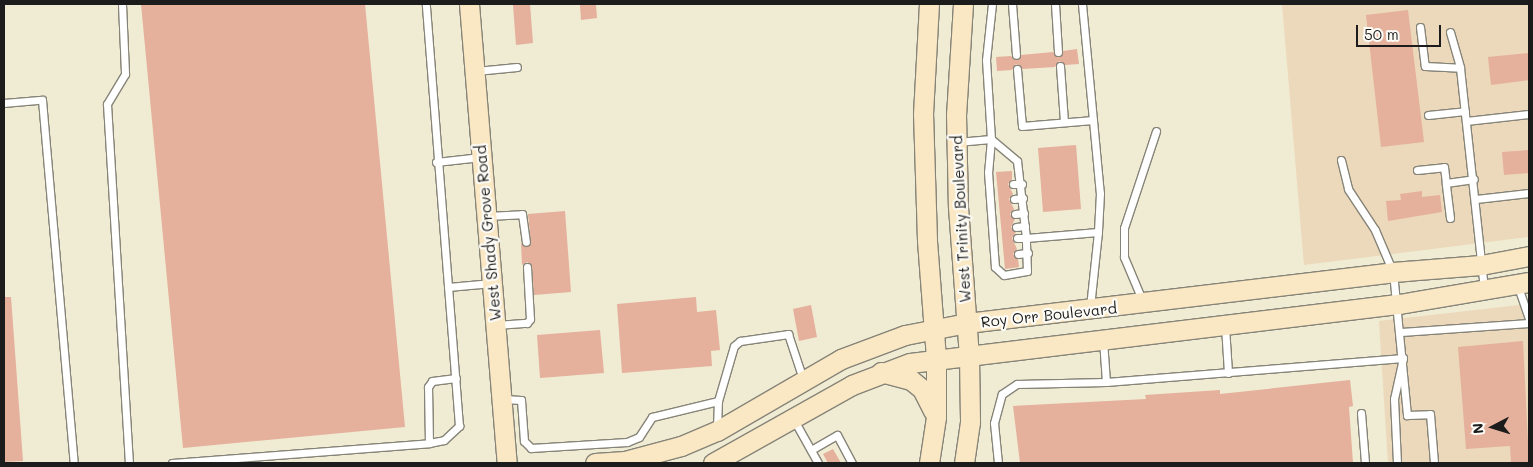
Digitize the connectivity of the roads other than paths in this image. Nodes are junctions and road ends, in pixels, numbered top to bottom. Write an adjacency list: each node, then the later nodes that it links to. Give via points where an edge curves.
1 (122, 4): 93 (lane, via 125,74 107,104)
2 (426, 4): 31 (lane)
3 (469, 4): 18 (main road, West Shady Grove Road)
4 (929, 4): 72 (main road, via 923,123)
5 (964, 4): 28 (main road, West Trinity Boulevard, via 956,85)
6 (992, 4): 27 (lane, via 986,60)
7 (1012, 4): 13 (lane)
8 (1054, 4): 12 (lane)
9 (1082, 4): 23 (lane)
10 (1420, 27): 16 (lane, via 1425,66)
11 (1450, 32): 16 (lane)
12 (1058, 52)
13 (1016, 55)
14 (1060, 66): 25 (lane)
15 (518, 67): 18 (lane)
16 (1460, 68): 20 (lane)
17 (1017, 69): 25 (lane, via 1022,126)
18 (475, 71): 29 (main road, West Shady Grove Road)
19 (4, 103): 92 (lane, via 42,100)
20 (1465, 111): 22 (lane); 24 (lane)
21 (1529, 114): 24 (lane)
22 (1428, 115)
23 (1093, 120): 25 (lane); 49 (lane, via 1100,193)
24 (1466, 121): 33 (lane)
25 (1064, 122)
26 (1156, 132): 65 (lane, via 1124,228 1124,257)
27 (991, 139): 28 (lane); 36 (lane, via 1017,161); 42 (lane, via 993,186)
28 (956, 142): 69 (main road, West Trinity Boulevard)
29 (482, 157): 31 (lane); 45 (main road, West Shady Grove Road)
30 (1341, 160): 60 (lane, via 1348,189 1375,230)
31 (436, 162): 63 (lane)
32 (1417, 170): 34 (lane, via 1444,167)
33 (1474, 179): 34 (lane); 40 (lane)
34 (1446, 183): 46 (lane)
35 (1012, 184): 36 (lane)
36 (1022, 184): 38 (lane)
37 (1529, 193): 40 (lane)
38 (1023, 198): 39 (lane); 43 (lane)
39 (1014, 199)
40 (1476, 199): 58 (lane)
41 (998, 200): 42 (lane)
42 (990, 201): 52 (lane, via 996,216 997,229)
43 (1024, 213): 44 (lane); 47 (lane)
44 (1015, 214)
45 (487, 216): 54 (lane, via 522,214); 61 (main road, West Shady Grove Road)
46 (1450, 218)
47 (1026, 226): 48 (lane); 51 (lane)
48 (1016, 227)
49 (1098, 232): 51 (lane); 67 (lane)
50 (1017, 238): 51 (lane)
51 (1026, 238): 55 (lane)
52 (993, 240): 53 (lane); 55 (lane, via 999,256 998,273 1028,271)
53 (1002, 240)
54 (526, 242)
55 (1028, 253): 56 (lane)
56 (1018, 254)
57 (1529, 256): 58 (main road, Roy Orr Boulevard)
58 (1482, 265): 60 (main road, Roy Orr Boulevard); 64 (lane)
59 (527, 267): 71 (lane, via 530,319 527,323)
60 (1393, 272): 65 (main road, Roy Orr Boulevard); 66 (lane)
61 (492, 283): 63 (lane); 71 (main road, West Shady Grove Road)
62 (1523, 283): 64 (main road, Roy Orr Boulevard); 68 (lane)
63 (448, 287): 80 (lane)
64 (1484, 288): 66 (main road, Roy Orr Boulevard)
65 (1144, 304): 67 (main road, Roy Orr Boulevard)
66 (1399, 304): 70 (main road, Roy Orr Boulevard); 73 (lane)
67 (1090, 310): 69 (main road, Roy Orr Boulevard)
68 (1529, 321): 73 (lane)
69 (967, 324): 72 (main road, Roy Orr Boulevard); 75 (main road, West Trinity Boulevard)
70 (1225, 324): 74 (main road, Roy Orr Boulevard); 79 (lane)
71 (495, 325): 83 (main road, West Shady Grove Road)
72 (934, 330): 76 (main road); 81 (main road, Roy Orr Boulevard, via 867,347)
73 (1401, 332): 77 (lane)
74 (1103, 337): 75 (main road, Roy Orr Boulevard); 82 (lane)
75 (969, 356): 76 (main road, Roy Orr Boulevard); 102 (main road, West Trinity Boulevard, via 970,422)
76 (936, 358): 78 (main road, Roy Orr Boulevard); 86 (main road)
77 (1403, 358): 79 (lane); 105 (lane, via 1394,399); 106 (lane, via 1407,415 1430,414)
78 (880, 372): 86 (main road, via 898,374 922,389); 87 (main road, Roy Orr Boulevard)
79 (1228, 373): 82 (lane)
80 (456, 378): 89 (lane, via 459,426 444,440); 89 (lane, via 432,381 428,387)
81 (803, 380): 84 (lane, via 788,334 740,341 734,346); 88 (main road, Roy Orr Boulevard)
82 (1106, 382): 103 (lane, via 1017,384 1002,394 994,423)
83 (501, 399): 84 (lane, via 521,400 524,441 531,448 627,442 639,437 652,417); 96 (main road, West Shady Grove Road)
84 (718, 401): 88 (lane)
85 (1362, 413): 104 (lane)
86 (936, 417): 101 (main road)
87 (793, 418): 90 (lane); 98 (main road, Roy Orr Boulevard)
88 (717, 431): 97 (main road, Roy Orr Boulevard, via 681,446 625,461)
89 (429, 443): 91 (lane)
90 (811, 450): 99 (lane); 100 (lane, via 837,435)
91 (286, 454): 94 (lane); 95 (lane)
92 (74, 463)
93 (129, 463)
94 (172, 463)
95 (287, 463)
96 (507, 463)
97 (595, 463)
98 (713, 463)
99 (818, 463)
100 (852, 463)
101 (929, 463)
102 (964, 463)
103 (998, 463)
104 (1365, 463)
105 (1397, 463)
106 (1434, 463)

